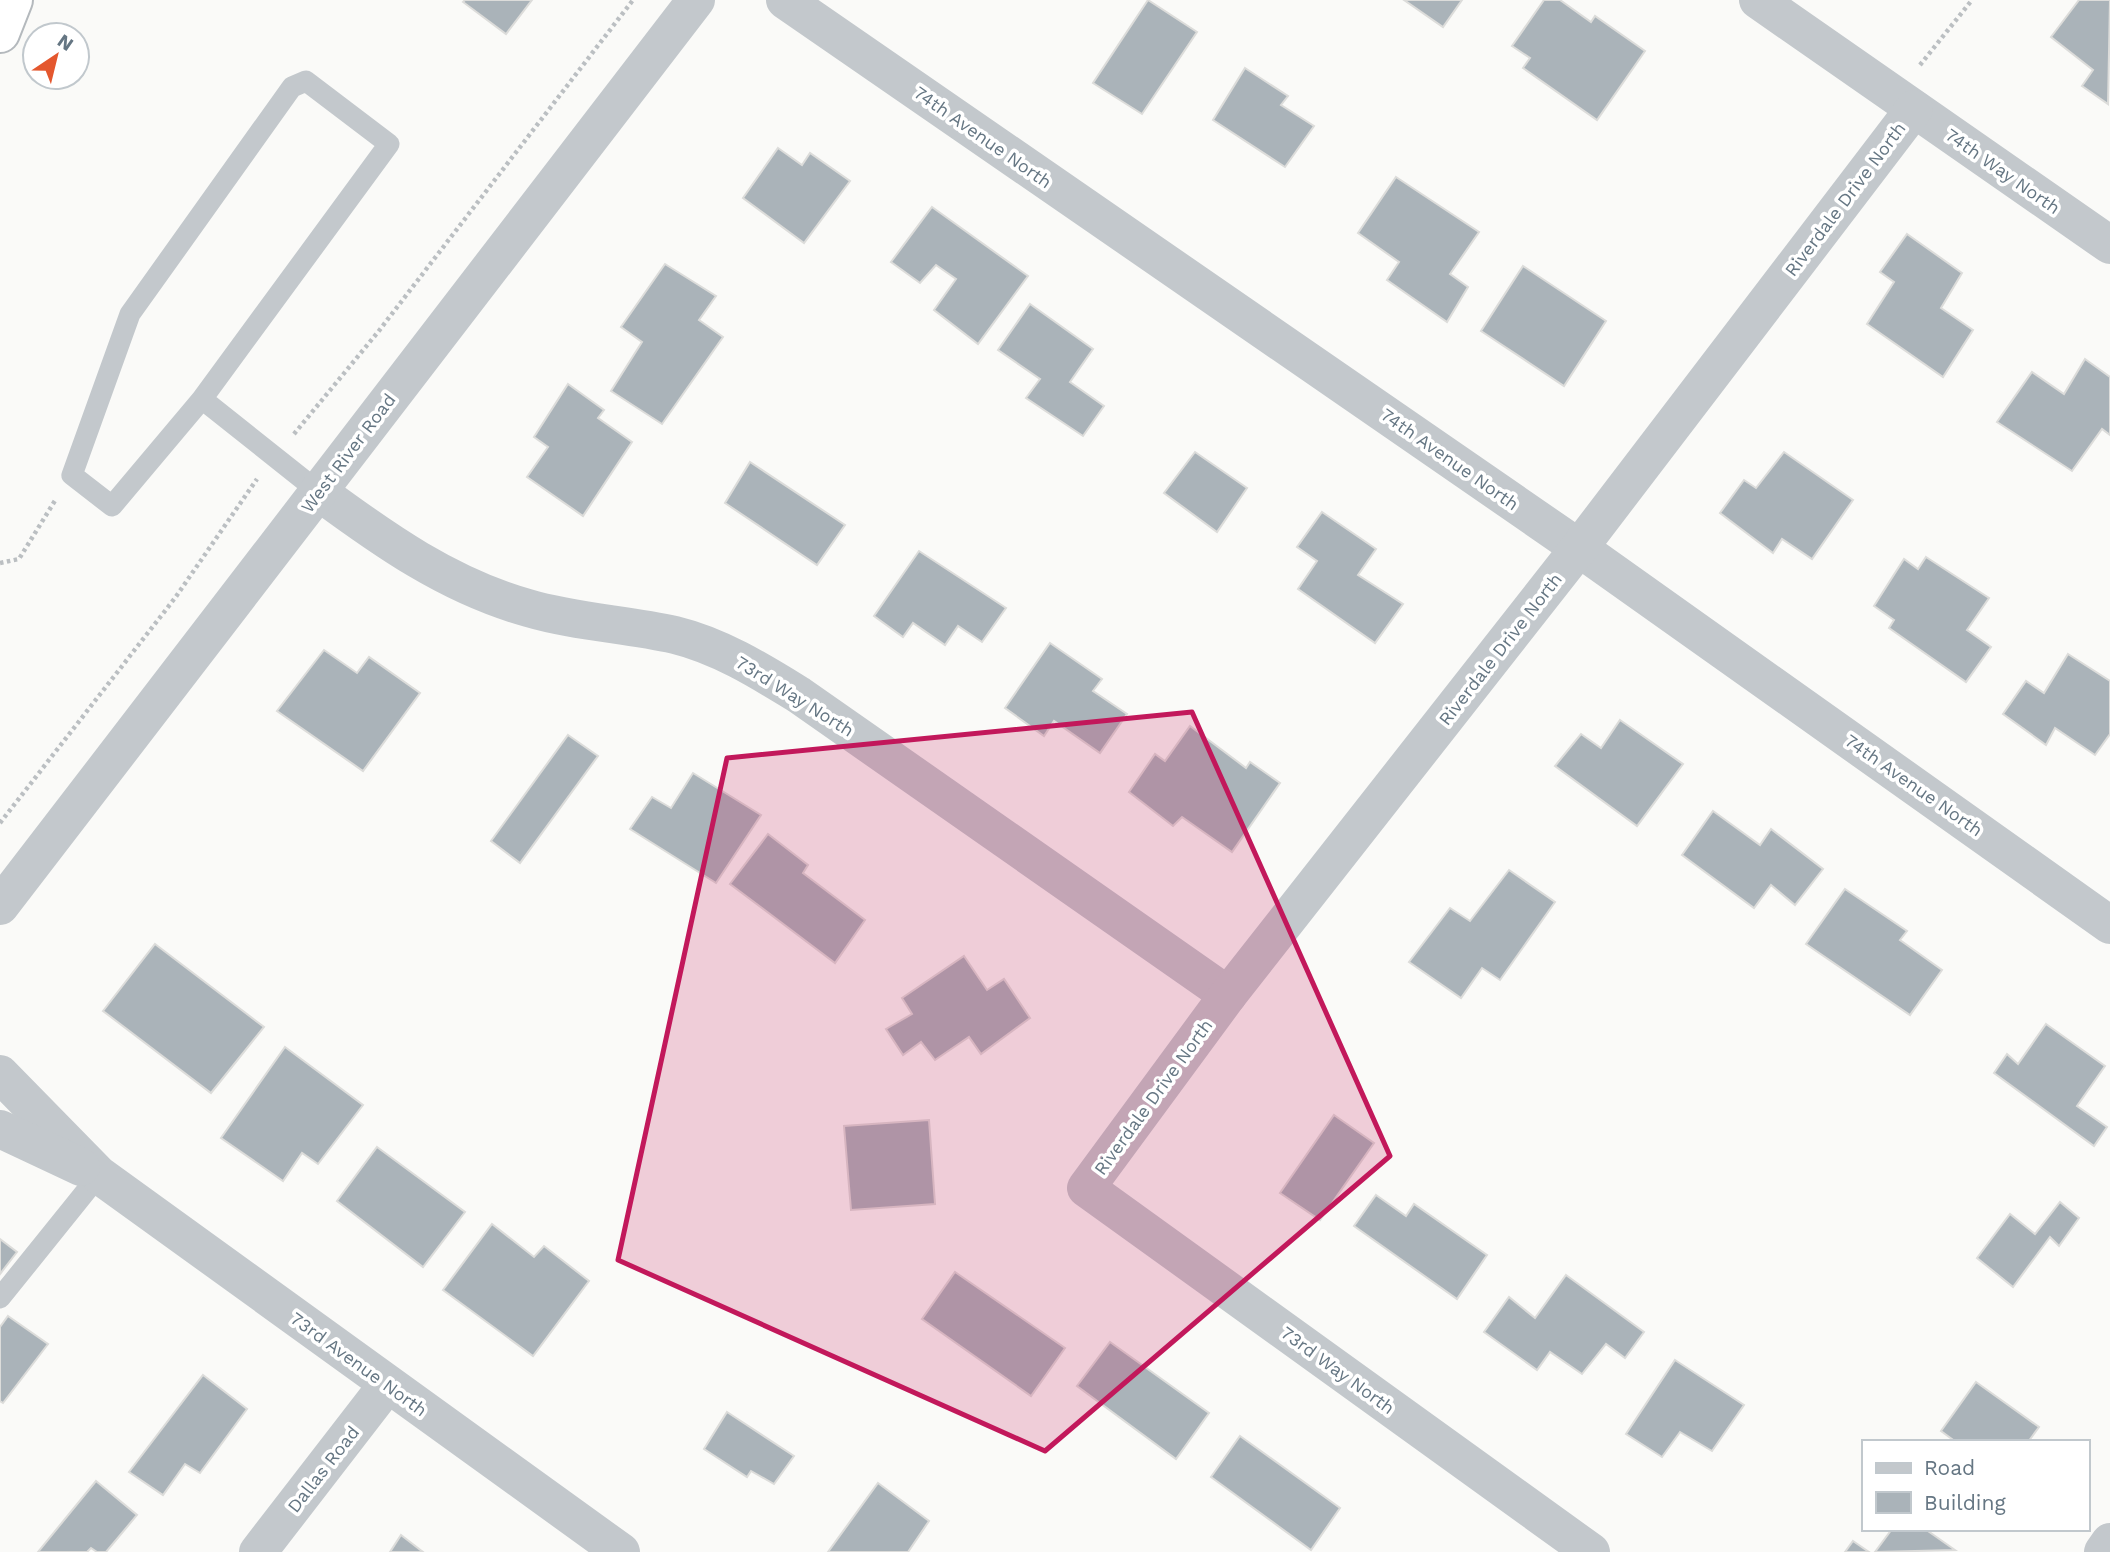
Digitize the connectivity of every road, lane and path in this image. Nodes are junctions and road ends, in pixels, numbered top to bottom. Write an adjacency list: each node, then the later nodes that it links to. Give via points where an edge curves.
1 (13, 0): 7 (highway)
2 (633, 0): 11 (path, via 378,332)
3 (696, 0): 13 (street, West River Road)
4 (785, 0): 14 (street, 74th Avenue North)
5 (1758, 0): 8 (street, 74th Way North)
6 (1972, 0): 8 (path)
7 (0, 33)
8 (1905, 103): 9 (street, 74th Way North); 14 (street, Riverdale Drive North)
9 (2110, 245)
10 (202, 399): 11 (lane); 12 (lane, via 112,506); 12 (lane, via 389,144 306,81 292,87 130,314)
11 (275, 457): 13 (lane); 16 (path, via 175,598)
12 (72, 475): 15 (path, via 19,559)
13 (319, 492): 17 (street, West River Road); 19 (street, 73rd Way North, via 383,539 452,579 528,608 677,636 740,659 799,695)
14 (1579, 548): 18 (street, 74th Avenue North); 19 (street, Riverdale Drive North)
15 (0, 563)
16 (0, 823)
17 (0, 906)
18 (2110, 925)
19 (1228, 995): 23 (street, Riverdale Drive North)
20 (0, 1074): 22 (street, 73rd Avenue North)
21 (0, 1129): 22 (street, 73rd Avenue North)
22 (99, 1175): 24 (lane); 25 (street, 73rd Avenue North)
23 (1086, 1188): 29 (street, 73rd Way North)
24 (0, 1298)
25 (387, 1385): 27 (street, Dallas Road); 28 (street, 73rd Avenue North)
26 (2110, 1542): 30 (street)
27 (258, 1552)
28 (621, 1552)
29 (1591, 1552)
30 (2103, 1552)

